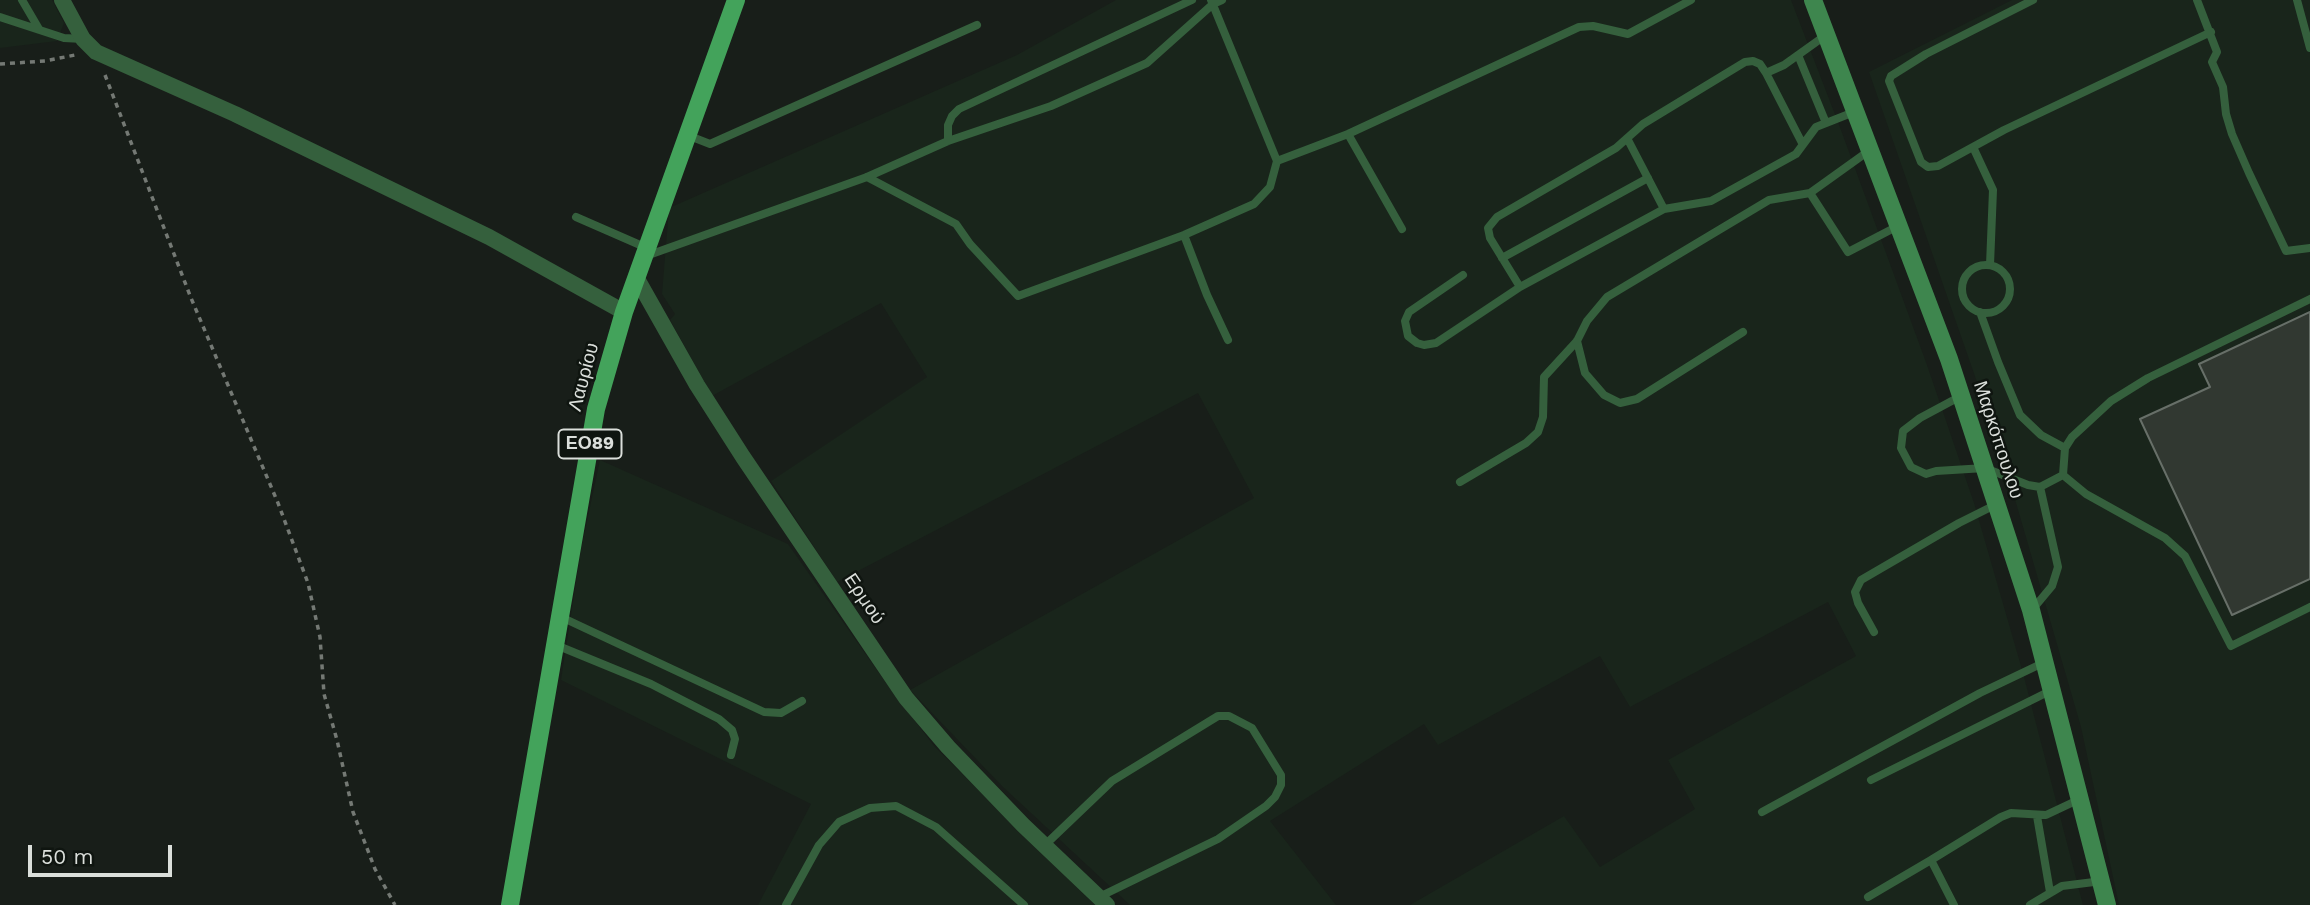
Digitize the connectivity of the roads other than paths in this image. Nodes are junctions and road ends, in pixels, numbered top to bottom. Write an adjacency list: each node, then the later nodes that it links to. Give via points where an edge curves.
1 (22, 0): 14 (lane)
2 (62, 0): 17 (street)
3 (736, 0): 24 (main road, Λαυρίου / ΕΟ89)
4 (1192, 0): 26 (lane, via 959,109 947,125)
5 (1222, 0): 11 (lane)
6 (1690, 0): 23 (lane, via 1628,34 1579,27)
7 (1813, 0): 16 (main road, Μαρκόπουλου)
8 (2033, 0): 28 (lane, via 1891,76 1889,81 1921,162 1938,166)
9 (2197, 0): 15 (lane)
10 (2297, 0): 18 (lane)
11 (1212, 2): 26 (lane, via 1147,63 1051,106); 30 (lane)
12 (0, 17): 14 (lane)
13 (977, 25): 24 (lane, via 710,144)
14 (39, 29): 17 (lane)
15 (2211, 32): 28 (lane); 39 (lane, via 2217,52 2212,62 2223,88 2226,114 2249,173 2286,251)
16 (1826, 35): 19 (lane); 21 (main road, Μαρκόπουλου)
17 (83, 39): 47 (street, via 96,51 477,231)
18 (2310, 48)
19 (1798, 55): 20 (lane); 22 (lane)
20 (1766, 74): 25 (lane, via 1760,64 1745,62); 27 (lane)
21 (1855, 112): 22 (lane); 29 (main road, Μαρκόπουλου)
22 (1826, 123): 27 (lane)
23 (1348, 134): 30 (lane); 37 (lane)
24 (687, 135): 40 (main road, Λαυρίου / ΕΟ89)
25 (1627, 138): 32 (lane); 41 (lane, via 1497,217 1488,228)
26 (948, 141): 31 (lane)
27 (1802, 143): 34 (lane, via 1796,154 1711,201)
28 (1973, 146): 42 (lane, via 1993,190)
29 (1870, 150): 33 (lane); 36 (main road, Μαρκόπουλου)
30 (1277, 161): 38 (lane, via 1270,187 1254,204)
31 (867, 177): 38 (lane, via 956,224 1018,296); 40 (lane)
32 (1648, 178): 34 (lane); 41 (lane)
33 (1810, 193): 36 (lane, via 1848,252); 51 (lane, via 1769,200 1607,297)
34 (1664, 209): 45 (lane)
35 (576, 217): 40 (lane)
36 (1898, 226): 52 (main road, Μαρκόπουλου)
37 (1402, 229)
38 (1184, 235): 50 (lane)
39 (2310, 248)
40 (645, 252): 44 (main road, Λαυρίου / ΕΟ89)
41 (1502, 258): 45 (lane)
42 (1990, 265): 48 (lane, via 1974,268 1962,288 1967,303); 48 (lane, via 2008,278 2010,294 1996,311)
43 (1463, 275): 45 (lane, via 1409,312 1405,321 1408,336 1424,345 1436,342)
44 (636, 277): 47 (main road, Λαυρίου / ΕΟ89); 72 (street, Ερμού, via 743,457 905,698)
45 (1520, 287)
46 (2310, 299): 53 (lane, via 2148,378 2111,401)
47 (624, 312): 61 (main road, Λαυρίου / ΕΟ89, via 596,409)
48 (1980, 312): 53 (lane, via 2020,415 2040,435)
49 (1743, 332): 51 (lane, via 1637,399 1620,402 1604,395 1585,373)
50 (1228, 340)
51 (1577, 341): 56 (lane, via 1544,377 1538,432)
52 (1961, 396): 54 (main road, Μαρκόπουλου); 54 (lane, via 1903,431 1901,448 1911,467 1926,474)
53 (2065, 448): 55 (lane)
54 (1985, 468): 57 (lane); 58 (main road, Μαρκόπουλου)
55 (2063, 475): 57 (lane); 59 (lane, via 2086,494 2165,538 2185,556 2231,646)
56 (1460, 482)
57 (2040, 487): 60 (lane, via 2058,567 2052,586)
58 (1997, 504): 60 (main road, Μαρκόπουλου); 62 (lane, via 1861,580 1855,592 1857,603)
59 (2310, 607)
60 (2031, 610): 64 (main road, Μαρκόπουλου)
61 (561, 617): 63 (main road, Λαυρίου / ΕΟ89); 66 (lane, via 764,712 781,713)
62 (1874, 632)
63 (556, 645): 67 (lane, via 651,684 719,719 732,730); 79 (main road, Λαυρίου / ΕΟ89)
64 (2045, 662): 65 (main road, Μαρκόπουλου); 70 (lane)
65 (2052, 690): 68 (lane); 69 (main road, Μαρκόπουλου)
66 (802, 701)
67 (731, 755)
68 (1871, 780)
69 (2080, 799): 71 (lane); 74 (main road, Μαρκόπουλου)
70 (1762, 812)
71 (2037, 816): 73 (lane, via 2011,813 2001,817); 75 (lane)
72 (1045, 845): 77 (street, Ερμού); 77 (lane, via 1112,781 1218,716 1252,727 1281,775 1275,797 1218,839)
73 (1931, 860): 76 (lane); 78 (lane)
74 (2102, 881): 75 (lane); 83 (main road, Μαρκόπουλου)
75 (2050, 892): 82 (lane)
76 (1868, 897)
77 (1103, 901)
78 (1951, 904)
79 (510, 905)
80 (786, 905): 81 (lane, via 819,845 839,822 870,808 896,806 936,827)
81 (1024, 905)
82 (2030, 905)
83 (2107, 905)

